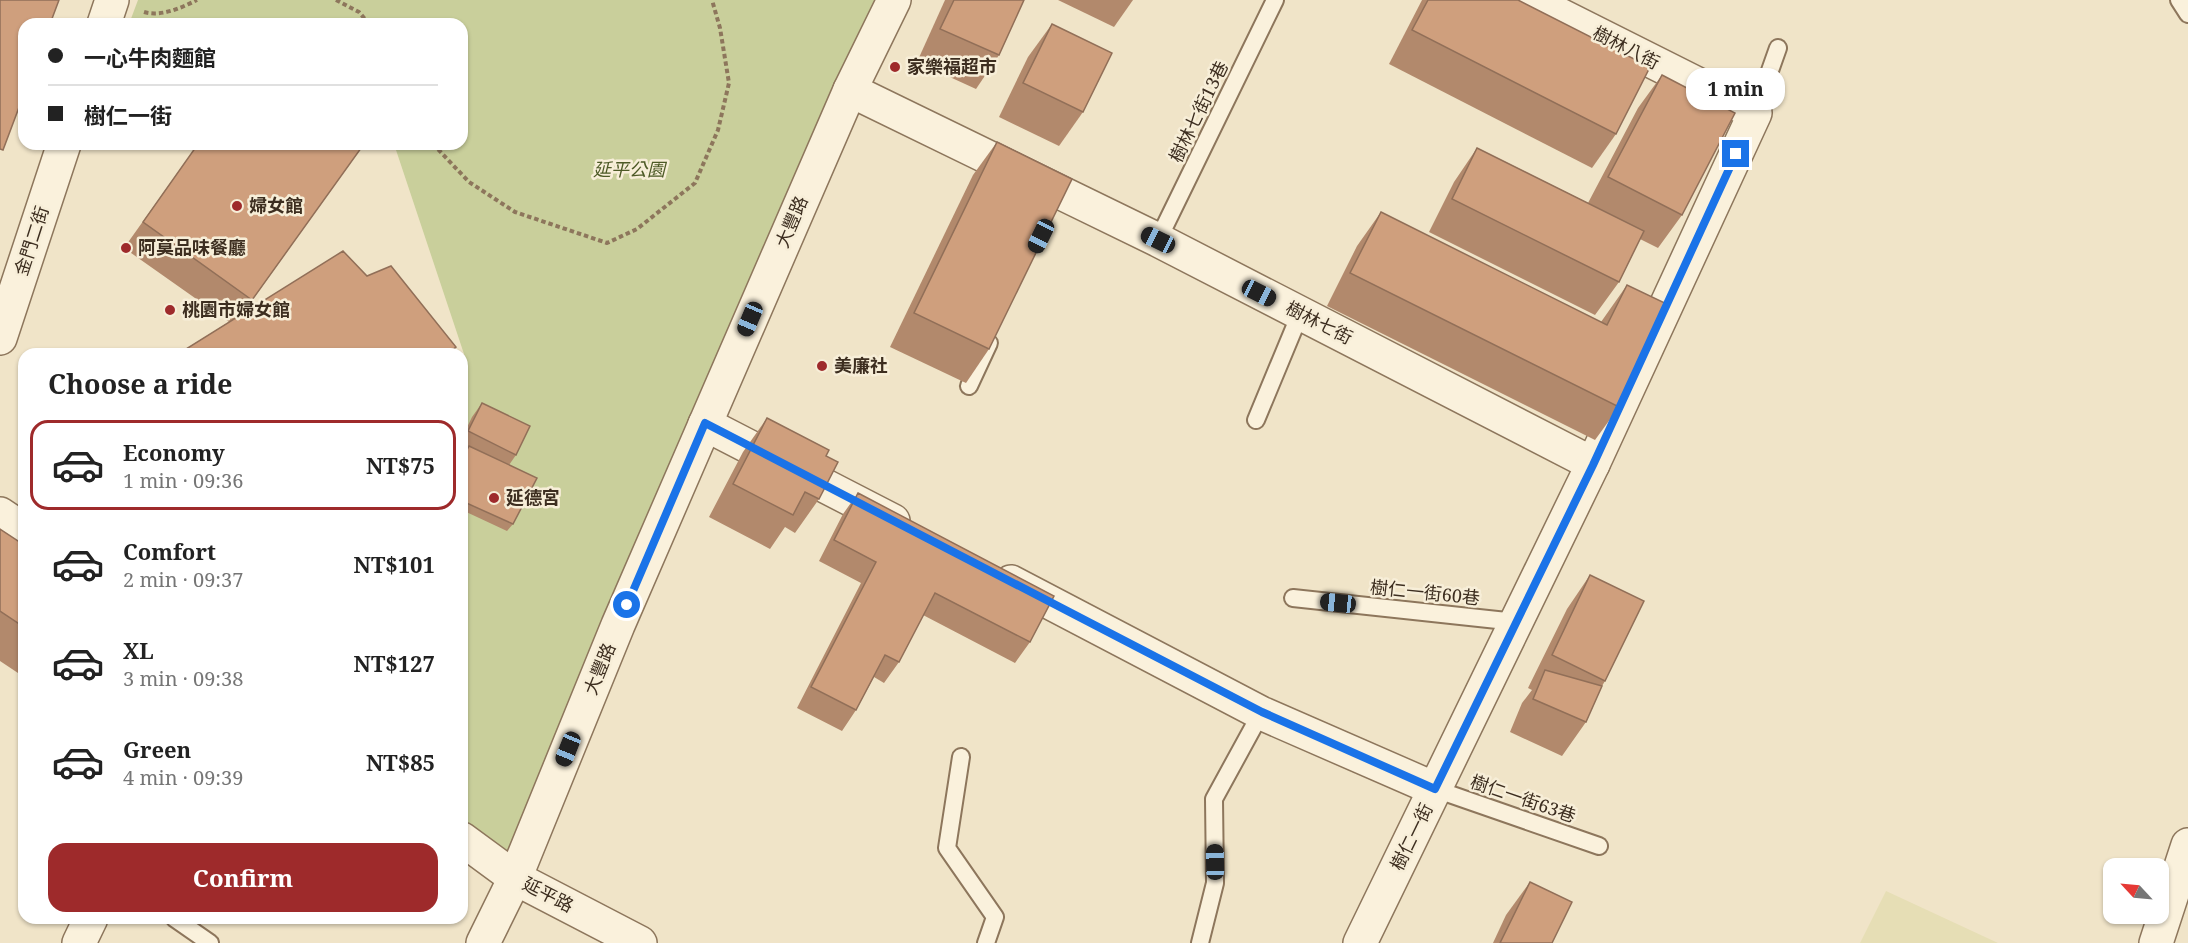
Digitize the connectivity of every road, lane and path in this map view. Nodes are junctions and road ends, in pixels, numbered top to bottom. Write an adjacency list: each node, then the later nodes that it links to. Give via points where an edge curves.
1 (197, 0): 8 (path, via 178,9 149,13)
2 (336, 0): 10 (path)
3 (712, 0): 15 (path, via 729,83 718,130 695,183 637,229 607,243 515,212 470,182)
4 (894, 0): 12 (street, 大豐路)
5 (1275, 0): 16 (lane, 樹林七街13巷)
6 (1530, 0): 13 (street, 樹林八街)
7 (2179, 0): 9 (lane)
8 (109, 9)
9 (2188, 14)
10 (364, 18)
11 (1778, 48): 13 (lane)
12 (850, 90): 16 (street, 樹林七街, via 1058,199); 22 (street, 大豐路)
13 (1755, 113): 23 (street, 樹仁一街)
14 (62, 150): 19 (street, 金門二街)
15 (439, 150)
16 (1158, 240): 17 (street, 樹林七街)
17 (1300, 314): 21 (lane); 23 (street, 樹林七街)
18 (995, 332): 20 (lane)
19 (0, 338)
20 (969, 386)
21 (1256, 420)
22 (705, 423): 26 (street); 36 (street, 大豐路)
23 (1593, 465): 29 (street, 樹仁一街)
24 (0, 514): 25 (street)
25 (18, 526)
26 (915, 532)
27 (989, 571): 30 (street)
28 (1293, 598): 29 (lane, 樹仁一街60巷)
29 (1516, 622): 32 (street, 樹仁一街)
30 (1262, 712): 32 (street); 44 (lane, via 1214,799 1215,883)
31 (961, 757): 43 (lane, via 946,848 995,917)
32 (1435, 789): 35 (lane, 樹仁一街63巷); 45 (street, 樹仁一街)
33 (468, 843): 36 (street, 延平路)
34 (2188, 845): 46 (street)
35 (1599, 846)
36 (515, 878): 41 (street, 大豐路); 42 (street, 延平路)
37 (87, 924): 39 (street)
38 (183, 924): 40 (lane)
39 (79, 943)
40 (210, 943)
41 (483, 943)
42 (640, 943)
43 (986, 943)
44 (1200, 943)
45 (1360, 943)
46 (2156, 943)

